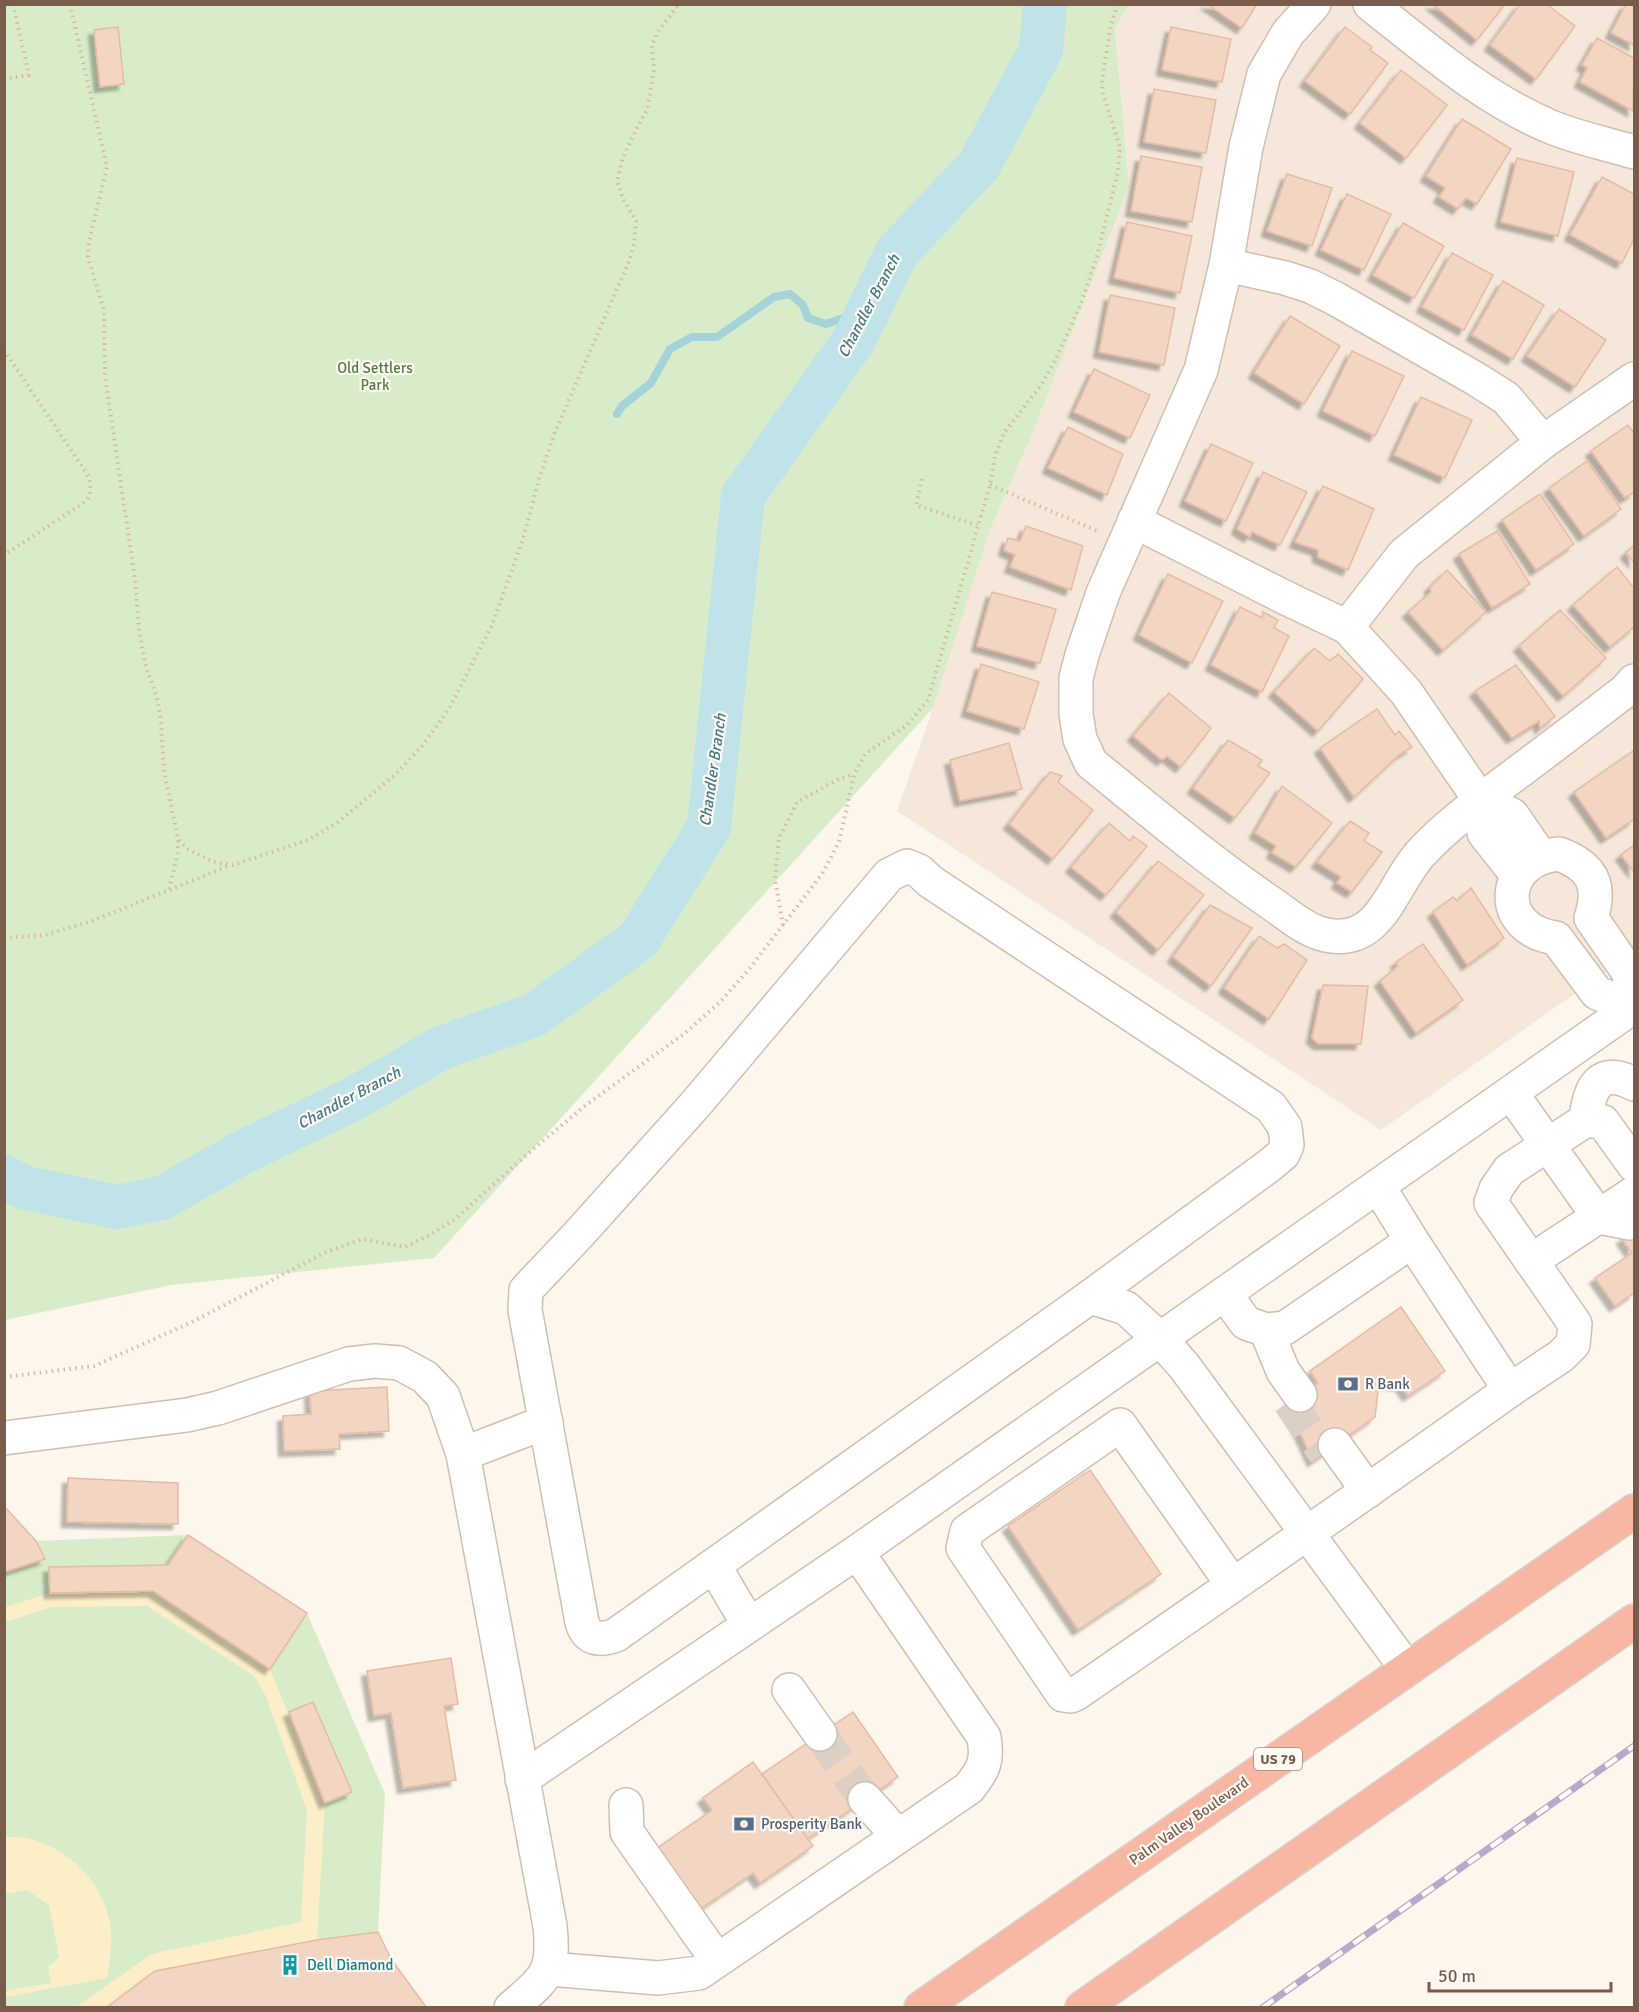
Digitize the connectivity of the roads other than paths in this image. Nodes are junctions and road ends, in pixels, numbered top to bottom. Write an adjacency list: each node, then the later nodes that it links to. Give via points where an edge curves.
1 (1314, 4): 4 (street, via 1288,33 1264,74 1246,147)
2 (1370, 4): 3 (street, via 1497,99 1552,127)
3 (1635, 152)
4 (1227, 265): 6 (street, via 1285,278 1336,299 1506,398); 7 (street, via 1201,370)
5 (1635, 380): 6 (street)
6 (1543, 442): 8 (street, via 1404,554)
7 (1130, 532): 8 (street); 10 (street, via 1103,593 1076,678 1080,739 1091,763 1237,879 1306,927 1326,935 1358,933 1373,924 1420,853)
8 (1347, 627): 10 (street, via 1406,692)
9 (1631, 692): 10 (street)
10 (1480, 800): 11 (street, via 1484,833)
11 (1529, 867): 12 (street, via 1513,890 1513,905 1519,918 1528,929 1556,938 1597,993); 12 (street, via 1559,855 1575,860 1588,871 1595,885 1596,902 1591,918 1629,973)
12 (1634, 1007): 14 (street)
13 (1635, 1084): 15 (street, via 1623,1078 1606,1078 1597,1083)
14 (1510, 1093): 16 (street); 18 (street)
15 (1586, 1120): 16 (street); 17 (street, via 1604,1122)
16 (1548, 1145): 20 (street); 23 (street, via 1509,1170 1491,1203)
17 (1635, 1165)
18 (1378, 1186): 22 (street); 24 (street)
19 (1635, 1193): 20 (street)
20 (1599, 1217): 21 (street, via 1630,1223); 23 (street)
21 (1635, 1219)
22 (1412, 1241): 26 (street, via 1285,1328); 30 (street)
23 (1531, 1261): 30 (street, via 1575,1324 1573,1344)
24 (1225, 1294): 26 (street, via 1246,1323); 27 (street)
25 (1090, 1297): 27 (street, via 1126,1308); 31 (street, via 1283,1154 1287,1145 1285,1127 1271,1107 907,866 889,874 694,1106 526,1290 525,1310); 40 (street)
26 (1266, 1330): 29 (street)
27 (1160, 1339): 28 (street); 38 (street)
28 (1093, 1387): 32 (street); 39 (street)
29 (1291, 1389)
30 (1510, 1389): 36 (street)
31 (546, 1422): 35 (street); 40 (street, via 582,1622 589,1636 597,1639 616,1635)
32 (1120, 1425): 41 (street); 41 (street, via 967,1531 964,1540 963,1548 1063,1695 1077,1693)
33 (4, 1438): 35 (street, via 187,1415 349,1364 375,1361 399,1363 431,1383 442,1396)
34 (1329, 1449): 36 (street)
35 (463, 1454): 47 (street)
36 (1362, 1496): 38 (street)
37 (1635, 1511): 44 (highway, Palm Valley Boulevard / US 79)
38 (1308, 1534): 41 (street); 44 (street)
39 (857, 1552): 43 (street); 50 (street, via 984,1737 987,1754 981,1773 969,1788)
40 (714, 1566): 43 (street)
41 (1233, 1585)
42 (1635, 1621): 55 (highway)
43 (749, 1625): 47 (street)
44 (1407, 1669): 54 (highway, Palm Valley Boulevard / US 79)
45 (789, 1690): 46 (street)
46 (820, 1734)
47 (522, 1779): 52 (street, via 550,1926 553,1949)
48 (865, 1799): 50 (street)
49 (626, 1805): 51 (street, via 627,1832)
50 (898, 1836): 51 (street)
51 (717, 1960): 52 (street, via 699,1972 658,1978)
52 (549, 1969): 53 (street, via 543,1980)
53 (511, 2007)
54 (921, 2007)
55 (1082, 2007)

